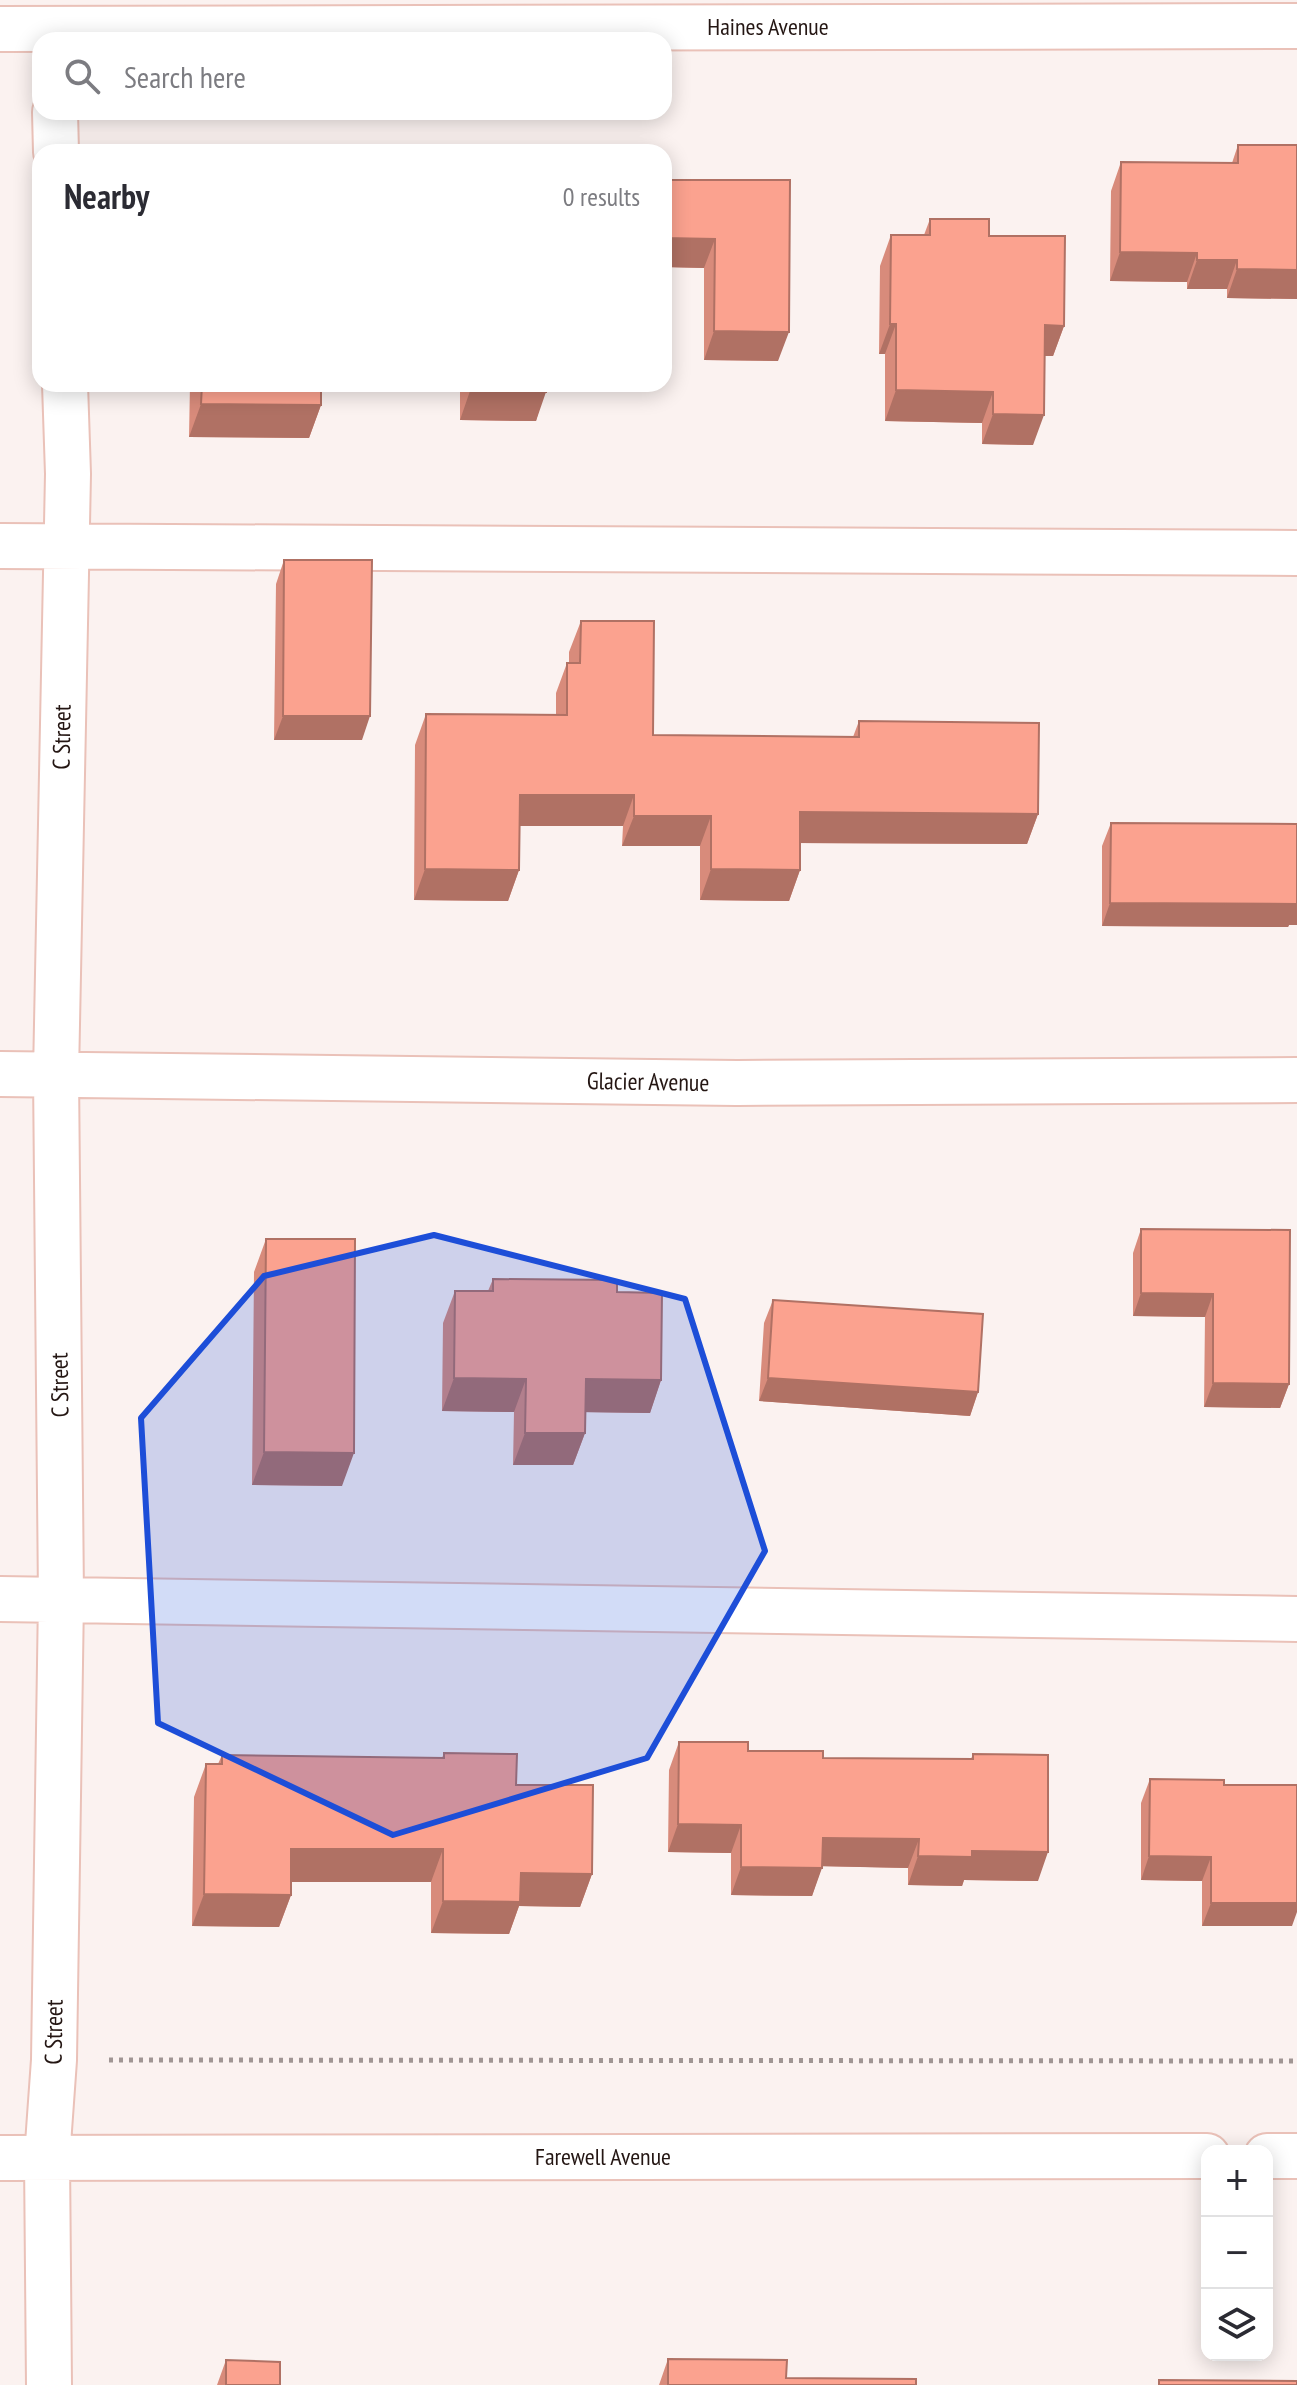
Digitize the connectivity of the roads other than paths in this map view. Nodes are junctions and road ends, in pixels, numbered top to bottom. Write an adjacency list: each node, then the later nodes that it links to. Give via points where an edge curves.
1 (51, 23): 2 (street, Haines Avenue); 3 (street, Haines Avenue)
2 (1297, 26)
3 (0, 29)
4 (55, 120): 5 (street)
5 (56, 144)
6 (65, 392): 7 (street, C Street)
7 (66, 545): 8 (street); 9 (street); 11 (street, C Street)
8 (0, 546)
9 (1297, 553)
10 (0, 1074): 11 (street, Glacier Avenue)
11 (56, 1074): 12 (street, Glacier Avenue, via 737,1083); 13 (street, C Street)
12 (1297, 1080)
13 (61, 1598): 14 (street); 15 (street); 20 (street, C Street, via 54,2060)
14 (0, 1599)
15 (1297, 1619)
16 (1201, 2156): 20 (street, Farewell Avenue)
17 (1273, 2156): 18 (street)
18 (1297, 2156)
19 (0, 2158): 20 (street, Farewell Avenue)
20 (47, 2158): 21 (street, C Street)
21 (49, 2385)

